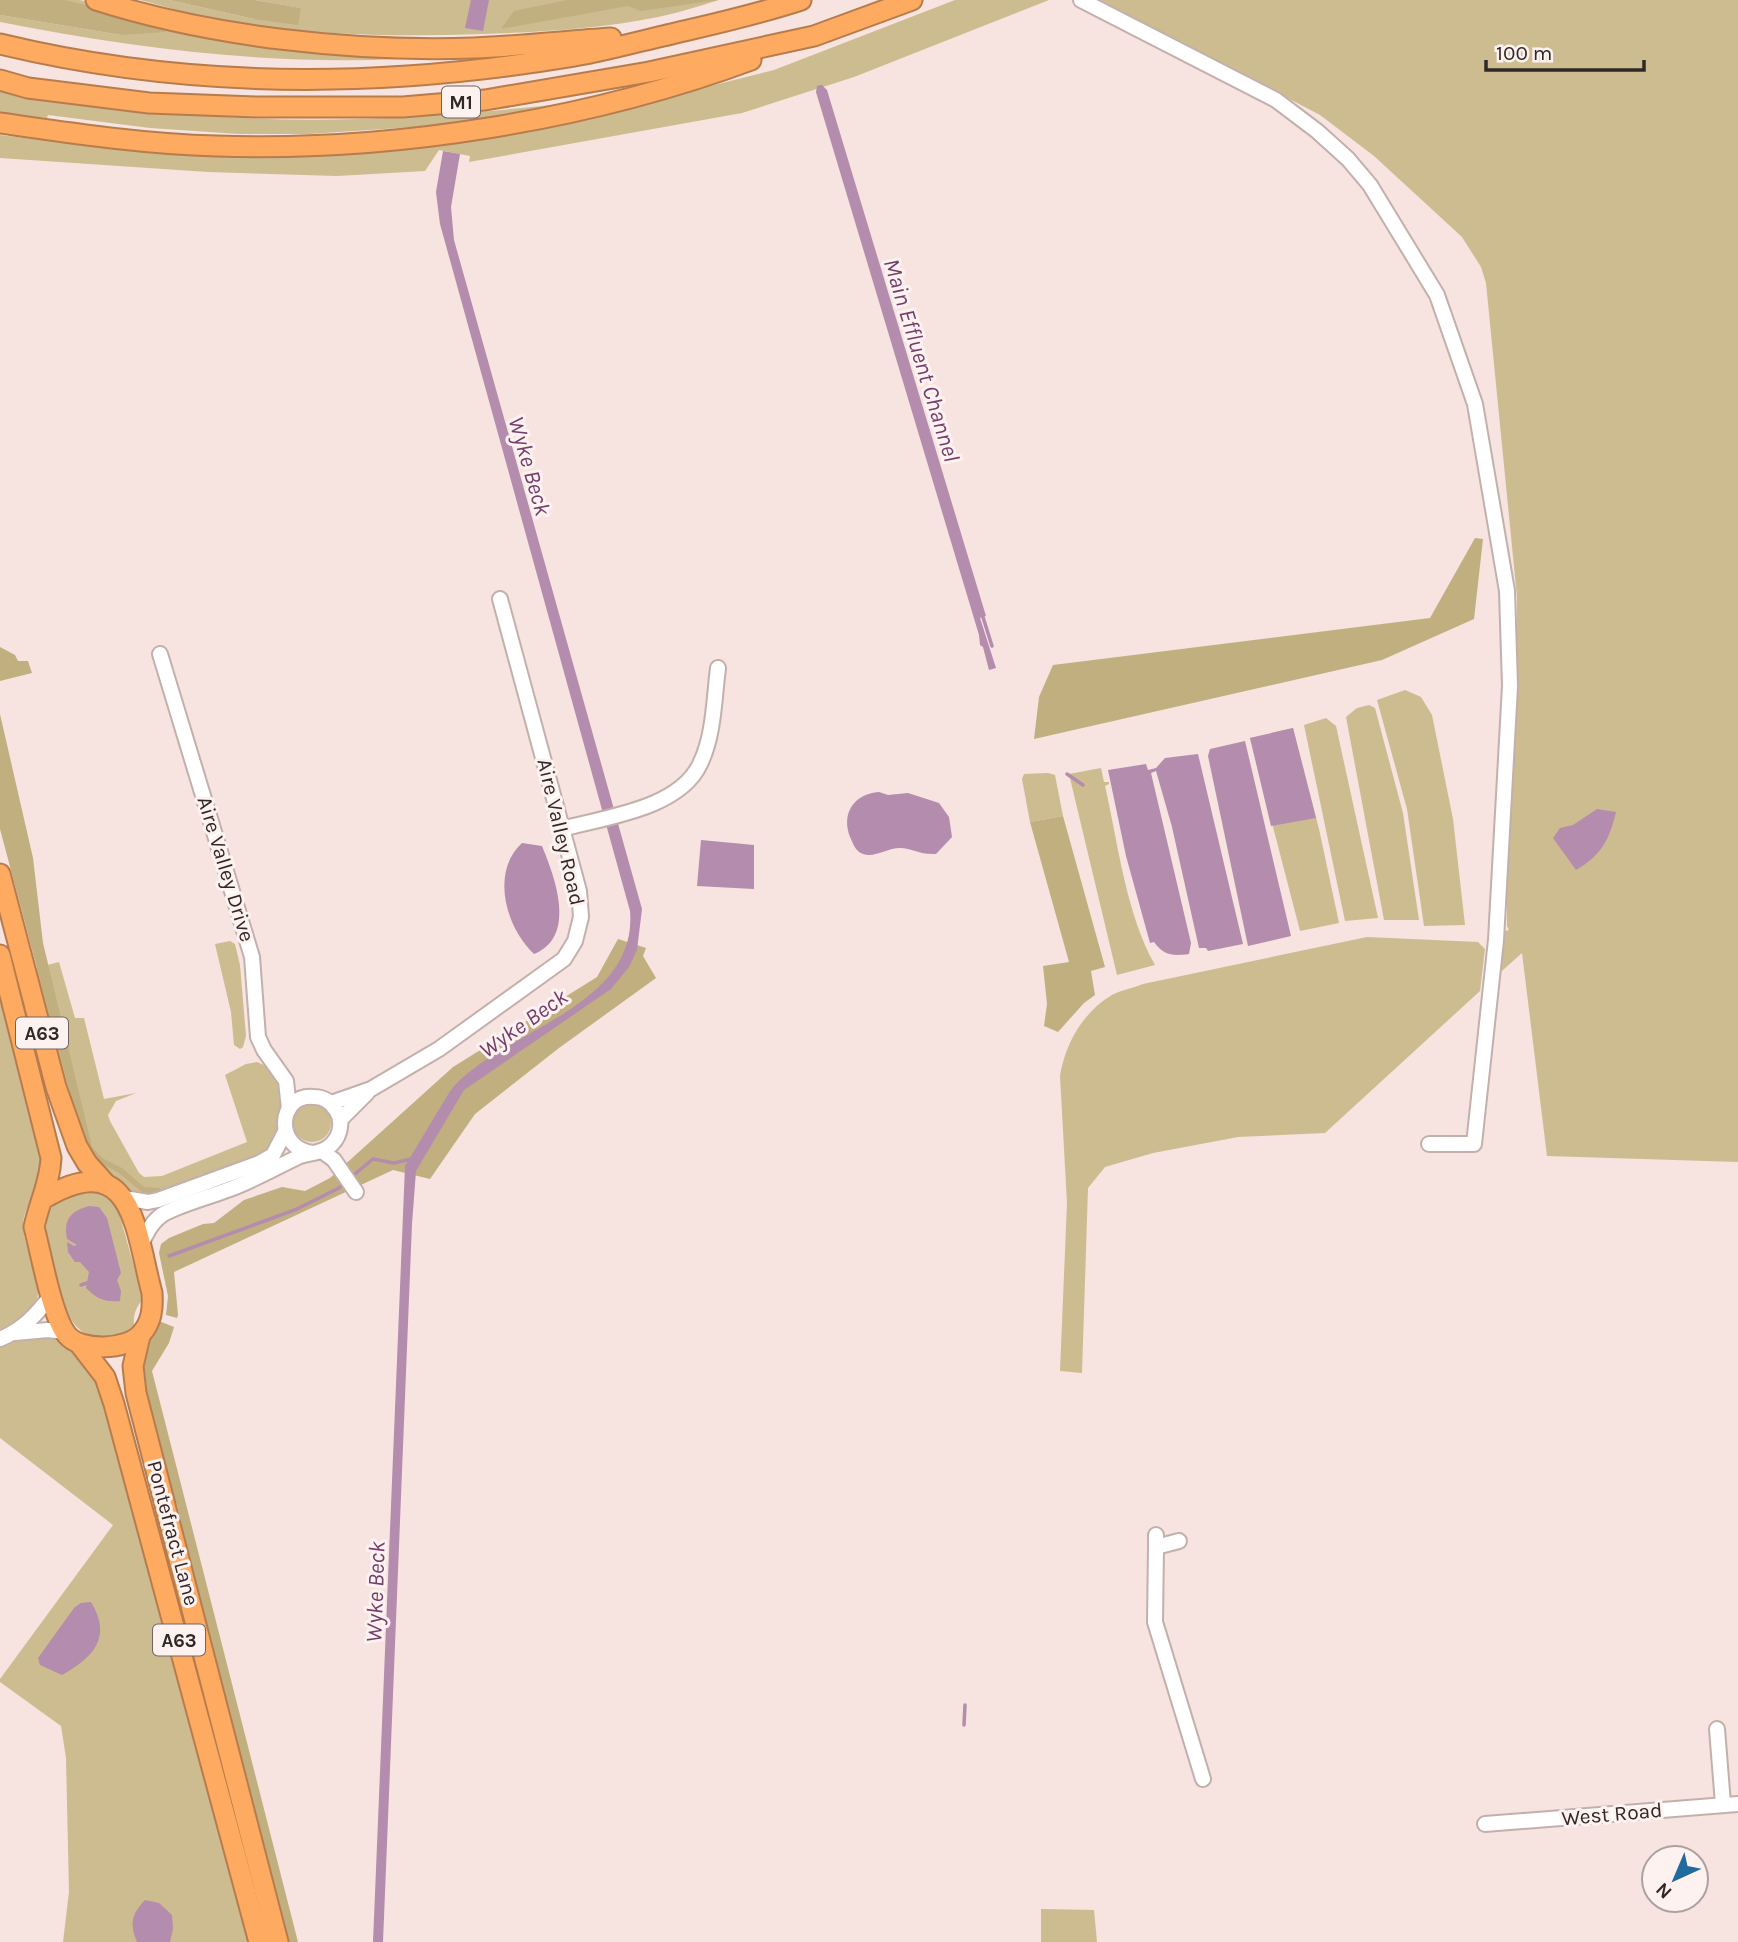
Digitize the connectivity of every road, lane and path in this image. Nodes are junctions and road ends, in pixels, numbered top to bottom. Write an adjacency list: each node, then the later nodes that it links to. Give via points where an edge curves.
1 (96, 0): 5 (highway, M1, via 251,34 385,48 474,48)
2 (801, 0): 5 (highway, M1)
3 (912, 0): 6 (highway, M1)
4 (1081, 0): 24 (street, via 1276,100 1348,159 1370,185 1437,295 1475,404 1507,591 1510,686 1496,940 1474,1144)
5 (677, 33): 7 (highway, M1, via 570,57 422,75 325,79 177,75 58,58)
6 (814, 36): 8 (highway, M1, via 543,92 403,107 149,103 28,88); 9 (highway, via 691,82 542,118 470,130 337,144 213,146)
7 (0, 44)
8 (0, 79)
9 (0, 123)
10 (500, 599): 13 (street, Aire Valley Road)
11 (160, 654): 16 (street, Aire Valley Drive, via 252,957 258,1037)
12 (718, 668): 13 (street, via 707,746 689,781 676,793 639,808)
13 (562, 829): 17 (street, Aire Valley Road, via 582,917 564,959 439,1049)
14 (0, 874): 27 (highway, A63, via 56,1087 77,1146)
15 (0, 955): 30 (highway, A63, via 51,1158)
16 (286, 1082): 18 (street, Aire Valley Drive); 20 (street, Aire Valley Drive)
17 (371, 1089): 19 (street, Aire Valley Road); 21 (street, Aire Valley Road)
18 (309, 1096): 19 (street); 20 (street)
19 (331, 1103): 21 (street)
20 (289, 1109): 22 (street)
21 (340, 1120): 23 (street)
22 (285, 1132): 25 (street, via 299,1149); 29 (street, via 273,1155 259,1163 158,1200)
23 (337, 1137): 25 (street); 26 (street)
24 (1429, 1144)
25 (317, 1152): 26 (street, via 334,1160); 31 (street, via 163,1214)
26 (344, 1172): 28 (street)
27 (104, 1182): 29 (highway, A63); 30 (highway, via 65,1185)
28 (356, 1192)
29 (124, 1198): 31 (highway, A63)
30 (43, 1199): 32 (highway, A63, via 34,1227)
31 (140, 1247): 35 (highway, A63, via 153,1308)
32 (52, 1294): 33 (highway, A63); 34 (street, via 37,1315)
33 (65, 1332): 34 (street); 36 (highway, A63)
34 (7, 1336)
35 (140, 1336): 36 (highway, via 120,1344); 43 (highway, Pontefract Lane / A63, via 133,1366 136,1393)
36 (81, 1346): 42 (highway, Pontefract Lane / A63, via 105,1377 114,1404)
37 (1179, 1541): 39 (street, via 1156,1541 1155,1622)
38 (1717, 1729): 40 (street)
39 (1203, 1779)
40 (1730, 1804): 41 (street, West Road)
41 (1485, 1824)
42 (259, 1942)
43 (278, 1942)

